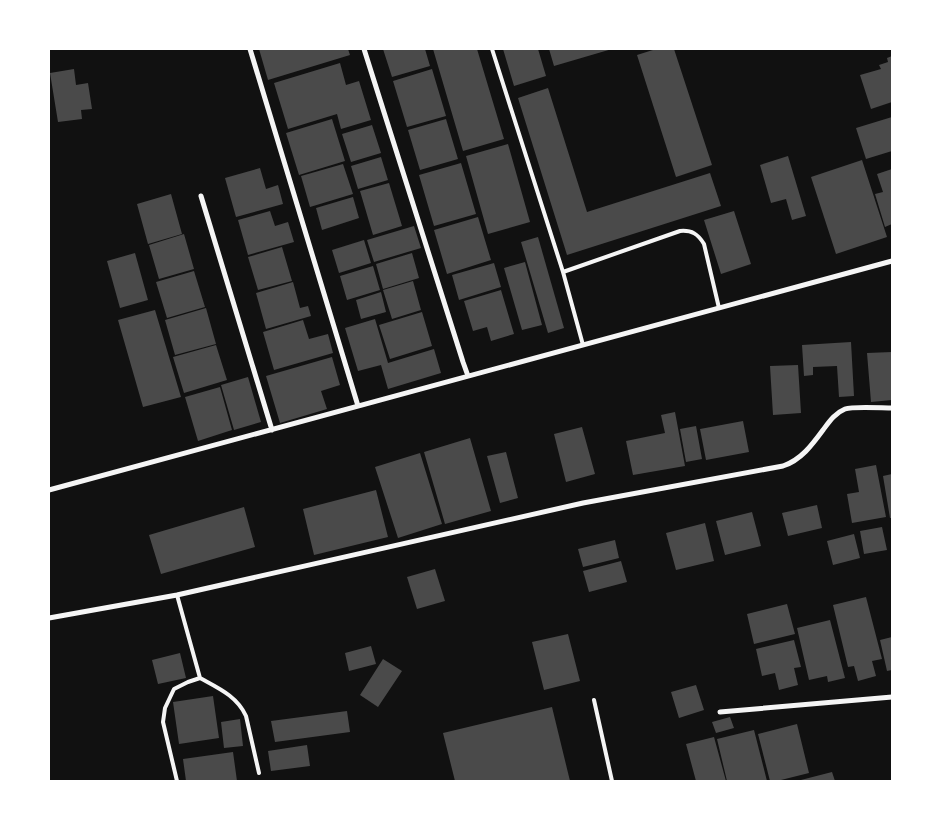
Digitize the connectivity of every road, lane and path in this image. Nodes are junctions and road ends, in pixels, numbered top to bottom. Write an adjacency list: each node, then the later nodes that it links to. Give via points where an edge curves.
1 (250, 49): 10 (street)
2 (364, 49): 9 (street)
3 (492, 49): 6 (lane)
4 (201, 196): 12 (street)
5 (892, 261): 7 (street)
6 (563, 272): 7 (lane, via 686,230 699,236 704,244); 8 (lane)
7 (719, 308): 8 (street)
8 (583, 345): 9 (street)
9 (468, 376): 10 (street)
10 (358, 406): 12 (street)
11 (892, 408): 14 (street, via 846,409 833,417 804,454 783,466 583,503)
12 (272, 430): 13 (street)
13 (49, 490)
14 (177, 595): 15 (street); 16 (lane)
15 (49, 618)
16 (200, 678): 20 (lane, via 226,692 242,707); 21 (lane, via 174,689 165,708 163,722)
17 (892, 697): 19 (street)
18 (594, 700): 22 (lane)
19 (720, 712)
20 (259, 773)
21 (177, 781)
22 (612, 781)

